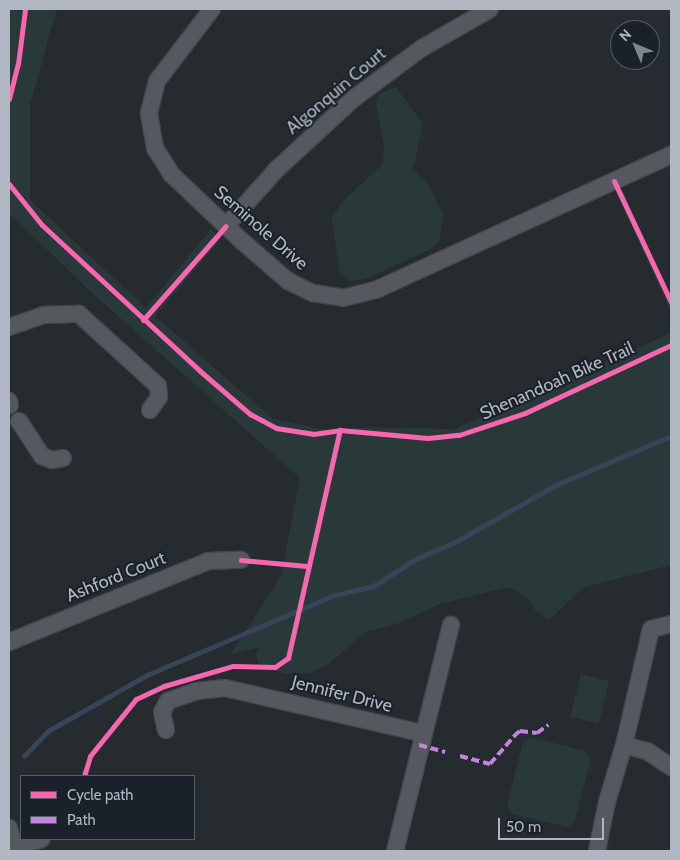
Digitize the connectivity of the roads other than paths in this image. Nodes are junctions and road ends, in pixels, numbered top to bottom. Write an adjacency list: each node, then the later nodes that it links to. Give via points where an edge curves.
1 (212, 9): 4 (street, Seminole Drive, via 157,81 150,108 150,125 165,166)
2 (490, 9): 4 (street, Algonquin Court, via 422,48 353,99 276,170)
3 (671, 155): 4 (street, Seminole Drive, via 396,282 354,298 329,298 297,286)
4 (226, 226)
5 (9, 327): 6 (street, via 43,315 79,314 158,386 159,397)
6 (150, 410)
7 (19, 421): 8 (street, via 42,456 52,460)
8 (63, 458)
9 (242, 560): 12 (street, Ashford Court, via 208,561)
10 (671, 624): 15 (street, via 651,629)
11 (451, 625): 14 (street)
12 (9, 642)
13 (166, 730): 14 (street, Jennifer Drive, via 162,712 168,701 216,688 246,691)
14 (422, 733): 21 (street)
15 (624, 745): 16 (street, via 647,751); 20 (street, via 607,802)
16 (671, 767)
17 (9, 828): 19 (street)
18 (40, 840): 19 (street)
19 (15, 850)
20 (603, 850)
21 (395, 851)

